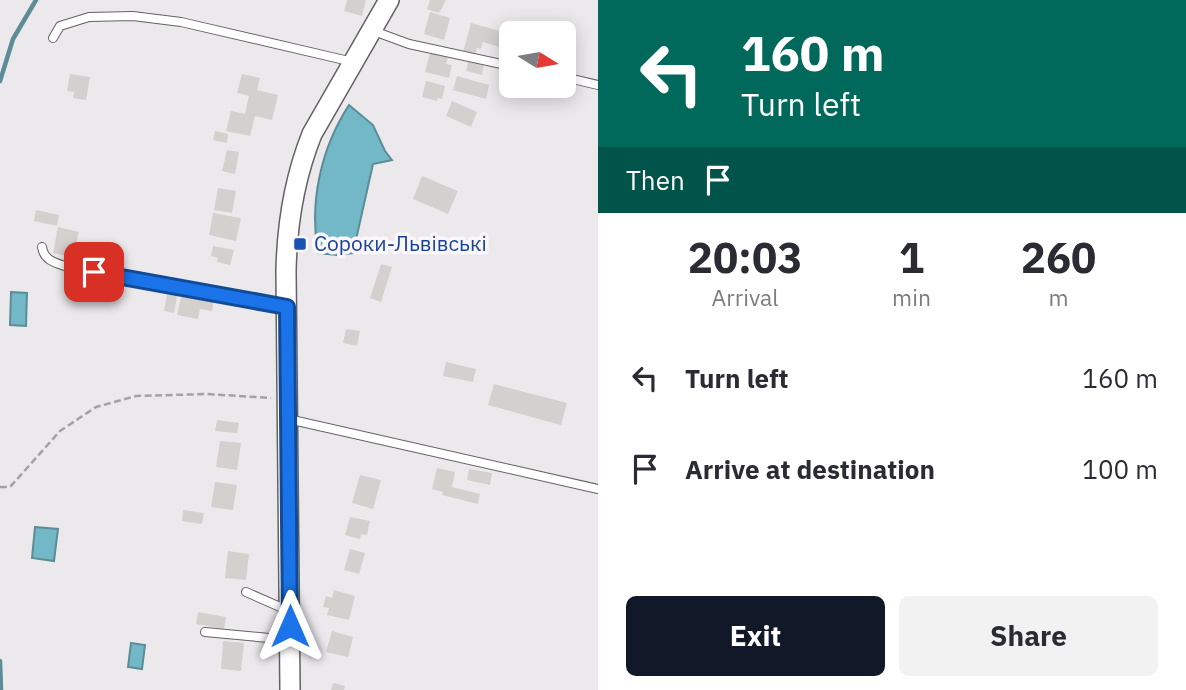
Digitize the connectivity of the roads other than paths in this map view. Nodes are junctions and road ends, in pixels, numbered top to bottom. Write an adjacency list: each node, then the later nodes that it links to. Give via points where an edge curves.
1 (388, 0): 2 (street)
2 (371, 30): 4 (street); 5 (lane, via 409,44)
3 (53, 38): 4 (lane, via 60,26 89,17 133,16 181,22)
4 (353, 62): 9 (street, via 312,134 296,181 287,240)
5 (499, 63)
6 (576, 80): 7 (lane)
7 (598, 85)
8 (42, 247): 9 (lane, via 51,261 68,267)
9 (287, 307): 10 (street)
10 (288, 409): 11 (lane); 13 (street)
11 (598, 489)
12 (247, 592): 13 (lane)
13 (290, 611): 15 (street)
14 (205, 632): 15 (lane)
15 (290, 640): 16 (street)
16 (290, 690)

